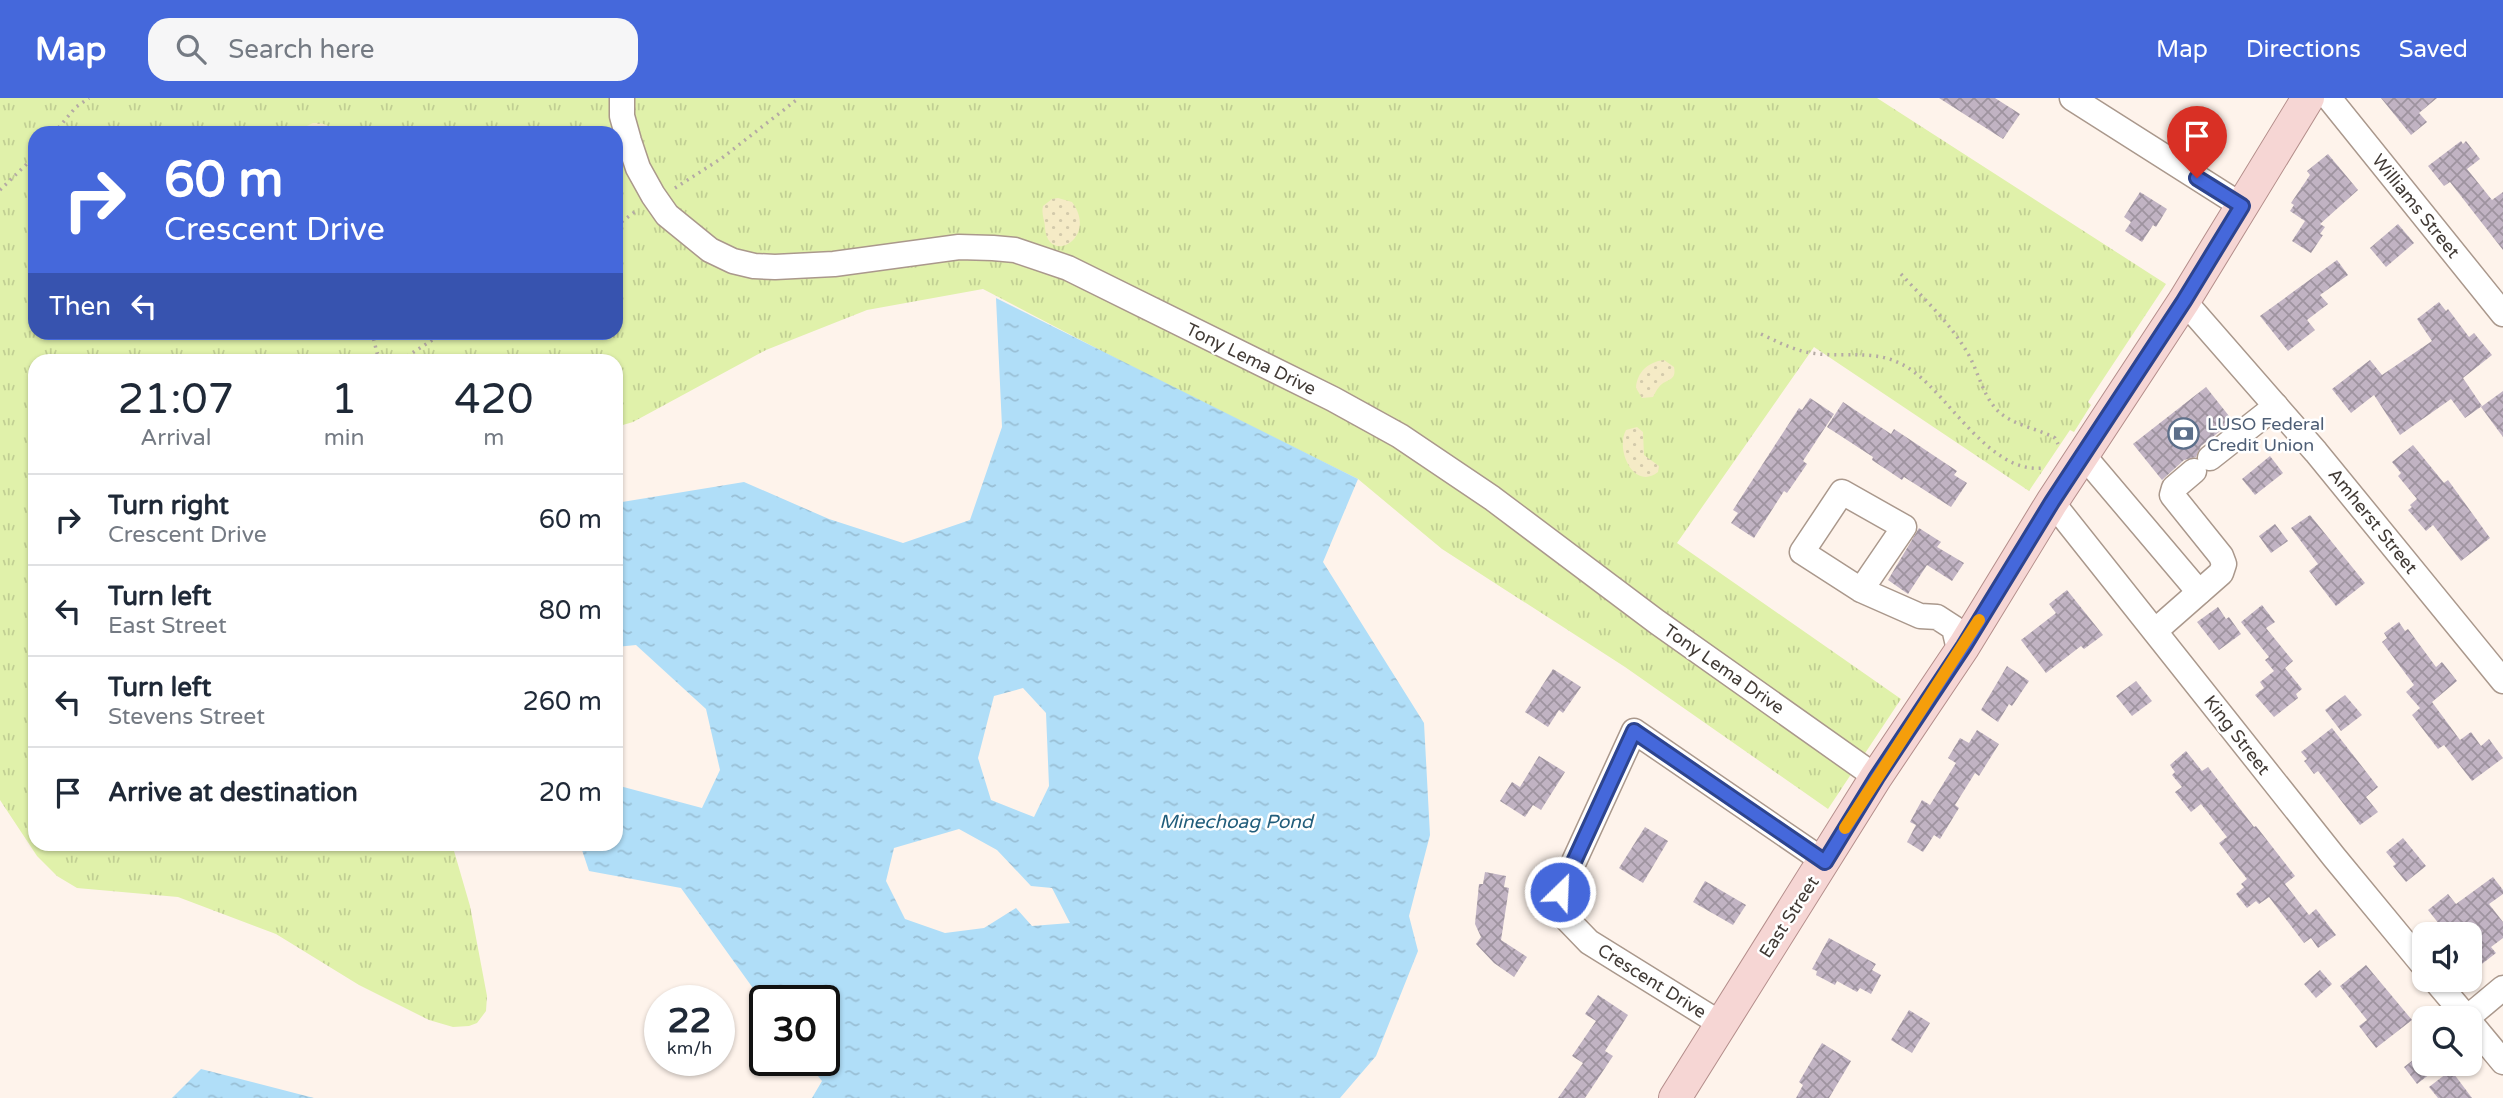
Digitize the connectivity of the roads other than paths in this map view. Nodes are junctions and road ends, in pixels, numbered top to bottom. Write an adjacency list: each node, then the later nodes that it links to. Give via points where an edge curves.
1 (622, 98): 16 (street, Tony Lema Drive, via 629,141 653,195 667,215 710,250 754,266 834,264 959,247 1015,250 1068,268 1400,436)
2 (2071, 98): 5 (street)
3 (2308, 98): 5 (main road, East Street)
4 (2329, 98): 7 (street, Williams Street)
5 (2242, 206): 6 (main road, East Street)
6 (2184, 301): 8 (street, Amherst Street); 9 (main road, East Street)
7 (2503, 314)
8 (2276, 406): 12 (street, via 2174,488 2172,495 2224,565); 15 (street, Amherst Street)
9 (2072, 452): 10 (main road, East Street); 12 (street)
10 (2052, 502): 13 (street, King Street); 14 (main road, East Street)
11 (1861, 590): 14 (street, via 1920,616 1928,630 1944,641)
12 (2199, 592): 13 (street)
13 (2155, 631): 18 (street, King Street)
14 (1960, 643): 16 (main road, East Street)
15 (2503, 681)
16 (1877, 777): 17 (main road, East Street)
17 (1825, 862): 23 (main road, East Street); 23 (street, Crescent Drive, via 1634,731 1560,892 1562,915 1589,942)
18 (2412, 951)
19 (2503, 988): 22 (street)
20 (2445, 992): 21 (street)
21 (2457, 1006)
22 (2482, 1007)
23 (1721, 1024): 26 (main road, East Street)
24 (2482, 1036): 25 (street)
25 (2503, 1062)
26 (1675, 1098)

